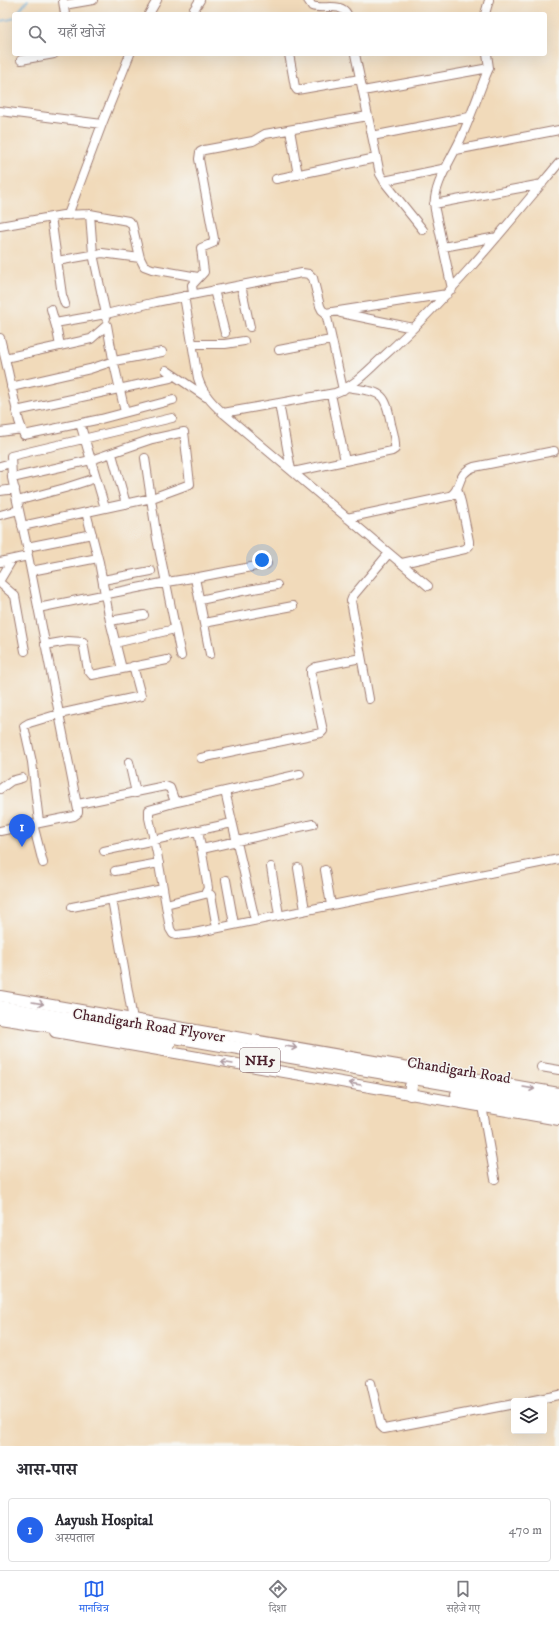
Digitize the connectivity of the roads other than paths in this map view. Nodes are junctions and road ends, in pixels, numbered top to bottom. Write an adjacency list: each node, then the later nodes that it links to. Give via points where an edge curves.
1 (92, 0): 6 (street)
2 (157, 0): 7 (street)
3 (200, 0): 8 (street)
4 (308, 0): 9 (street, via 312,6 339,7)
5 (489, 0): 10 (street)
6 (63, 3)
7 (150, 12)
8 (192, 12)
9 (345, 12)
10 (486, 12)
11 (43, 56): 16 (street)
12 (129, 56): 23 (street)
13 (289, 56): 18 (street, via 297,90)
14 (356, 56): 18 (street)
15 (487, 56): 17 (street)
16 (21, 60)
17 (489, 68): 19 (street); 22 (street)
18 (360, 79): 19 (street)
19 (363, 91): 21 (street)
20 (0, 111): 23 (street)
21 (368, 116): 24 (street); 26 (street)
22 (469, 117): 26 (street); 27 (street)
23 (102, 124): 37 (street)
24 (290, 130): 31 (street); 46 (street, via 265,134 253,141 204,150 199,154 214,239 213,243 201,248 204,272)
25 (559, 130): 27 (street)
26 (372, 136): 28 (street)
27 (456, 150): 30 (street)
28 (376, 158): 31 (street); 33 (street)
29 (559, 163): 34 (street)
30 (447, 168): 33 (street); 35 (street, via 435,194)
31 (298, 174): 32 (street)
32 (276, 179)
33 (384, 181): 40 (street)
34 (542, 184): 35 (street); 41 (street)
35 (434, 204): 42 (street)
36 (90, 214): 37 (street); 43 (street); 44 (street, via 131,222)
37 (68, 215): 38 (street)
38 (51, 217): 39 (street); 45 (street)
39 (0, 226)
40 (423, 230)
41 (497, 237): 42 (street); 49 (street)
42 (442, 247): 49 (street)
43 (93, 254): 44 (street); 45 (street); 56 (street)
44 (140, 258): 46 (street, via 147,268)
45 (57, 261): 52 (street)
46 (198, 277): 50 (street, via 192,285)
47 (241, 285): 48 (street); 55 (street, via 302,273 309,274 313,278 320,306); 59 (street)
48 (214, 290): 50 (street); 61 (street)
49 (449, 291): 54 (street); 60 (street)
50 (193, 294): 51 (street)
51 (184, 296): 56 (street); 65 (street)
52 (65, 304)
53 (51, 309): 57 (street)
54 (336, 312): 55 (street); 60 (street)
55 (326, 313): 63 (street)
56 (106, 314): 57 (street); 58 (street)
57 (55, 323): 66 (street)
58 (107, 325): 66 (street, via 90,339); 70 (street)
59 (250, 327)
60 (413, 328): 75 (street)
61 (225, 333)
62 (0, 338): 69 (street)
63 (331, 340): 67 (street); 75 (street)
64 (244, 341): 65 (street)
65 (193, 344): 77 (street, via 198,378)
66 (60, 346): 69 (street)
67 (279, 350)
68 (162, 352): 70 (street)
69 (5, 358): 73 (street)
70 (114, 361): 73 (street, via 90,369); 74 (street)
71 (166, 370): 77 (street)
72 (170, 378): 74 (street)
73 (11, 386): 80 (street)
74 (120, 389): 80 (street); 81 (street)
75 (346, 389): 76 (street); 92 (street, via 377,393 384,398 388,405 396,447 392,451)
76 (332, 394): 79 (street); 92 (street)
77 (208, 398): 82 (street)
78 (173, 400): 81 (street)
79 (279, 403): 82 (street); 95 (street)
80 (16, 411): 85 (street)
81 (125, 412): 84 (street)
82 (223, 413): 95 (street)
83 (172, 418): 87 (street)
84 (80, 423): 85 (street, via 26,435); 87 (street)
85 (22, 429): 86 (street)
86 (0, 432)
87 (84, 438): 91 (street); 93 (street, via 12,455)
88 (554, 451): 98 (street, via 466,470)
89 (112, 454): 91 (street); 101 (street, via 152,439 184,432 190,484); 103 (street)
90 (146, 458): 101 (street)
91 (91, 460): 96 (street); 97 (street)
92 (345, 461): 95 (street)
93 (11, 463): 94 (street); 96 (street)
94 (0, 466)
95 (292, 471): 108 (street)
96 (12, 478): 99 (street)
97 (96, 478): 102 (street); 104 (street)
98 (457, 488): 108 (street, via 450,496); 117 (street, via 469,546)
99 (15, 489): 100 (street); 102 (street)
100 (0, 491)
101 (152, 498): 103 (street); 124 (street)
102 (17, 502): 105 (street)
103 (126, 504): 104 (street)
104 (105, 508): 106 (street)
105 (19, 510): 107 (street); 109 (street)
106 (86, 512): 109 (street); 110 (street)
107 (0, 515)
108 (347, 518): 112 (street)
109 (22, 526): 111 (street)
110 (92, 534): 111 (street); 114 (street)
111 (27, 547): 113 (street)
112 (389, 552): 117 (street); 141 (street, via 350,601)
113 (28, 556): 115 (street); 119 (street)
114 (98, 558): 119 (street); 123 (street)
115 (12, 560): 116 (street); 122 (street)
116 (0, 562)
117 (402, 563): 127 (street)
118 (267, 564): 121 (street)
119 (31, 571): 131 (street)
120 (151, 571): 123 (street)
121 (195, 578): 124 (street); 129 (street)
122 (0, 580)
123 (103, 580): 128 (street)
124 (166, 582): 128 (street); 135 (street)
125 (0, 583): 138 (street, via 15,596)
126 (277, 585): 129 (street)
127 (428, 586)
128 (105, 594): 131 (street); 133 (street)
129 (200, 600): 134 (street)
130 (293, 606): 134 (street)
131 (38, 608): 137 (street)
132 (144, 615): 133 (street)
133 (110, 621): 136 (street)
134 (204, 623): 139 (street)
135 (175, 629): 136 (street); 140 (street)
136 (115, 643): 144 (street)
137 (45, 645): 144 (street, via 68,641 83,642 88,670 92,675); 146 (street)
138 (25, 651)
139 (210, 654)
140 (180, 656)
141 (361, 658): 145 (street); 147 (street, via 311,670 323,731 321,733)
142 (167, 660): 143 (street)
143 (133, 666): 144 (street); 146 (street, via 141,696)
144 (122, 669)
145 (368, 699)
146 (59, 714): 155 (street); 156 (street, via 24,726 32,762)
147 (201, 758)
148 (129, 762): 153 (street)
149 (300, 774): 152 (street)
150 (22, 778): 151 (street)
151 (0, 789)
152 (225, 791): 154 (street); 157 (street)
153 (136, 793): 154 (street, via 167,786); 155 (street)
154 (175, 802): 161 (street, via 149,810)
155 (78, 804): 156 (street, via 76,815)
156 (36, 823): 160 (street); 166 (street)
157 (232, 823): 159 (street); 162 (street)
158 (313, 824): 162 (street)
159 (198, 830): 161 (street); 163 (street)
160 (0, 831)
161 (154, 839): 164 (street); 167 (street)
162 (236, 841): 163 (street); 181 (street)
163 (202, 849): 174 (street, via 208,888)
164 (104, 851)
165 (559, 859): 177 (street)
166 (42, 863)
167 (159, 863): 171 (street); 173 (street)
168 (271, 867): 180 (street)
169 (298, 868): 179 (street)
170 (325, 870): 177 (street)
171 (115, 871)
172 (226, 880): 182 (street)
173 (163, 889): 175 (street); 176 (street)
174 (206, 892): 176 (street); 183 (street, via 211,895)
175 (112, 899): 178 (street); 187 (street)
176 (166, 904): 183 (street, via 173,934)
177 (331, 905): 179 (street)
178 (72, 907)
179 (305, 910): 180 (street)
180 (279, 915): 181 (street)
181 (255, 920): 182 (street)
182 (234, 924): 183 (street)
183 (217, 928)
184 (0, 996): 187 (main road, one-way to 187)
185 (0, 1007): 189 (highway, Chandigarh Road Flyover / NH5)
186 (0, 1018): 192 (highway, Chandigarh Road Flyover / NH5, via 121,1036 398,1084)
187 (133, 1020): 189 (main road, one-way to 189)
188 (0, 1022): 192 (main road, one-way to 188, via 199,1058)
189 (367, 1067): 193 (highway, Chandigarh Road / NH5, one-way to 193)
190 (541, 1067): 191 (street)
191 (559, 1070)
192 (410, 1090): 193 (highway, NH5); 194 (main road)
193 (553, 1100)
194 (482, 1106): 195 (main road); 196 (street)
195 (559, 1120)
196 (495, 1179)
197 (371, 1383): 200 (street, via 380,1426 384,1429)
198 (559, 1395): 199 (street)
199 (544, 1398)
200 (511, 1405)

